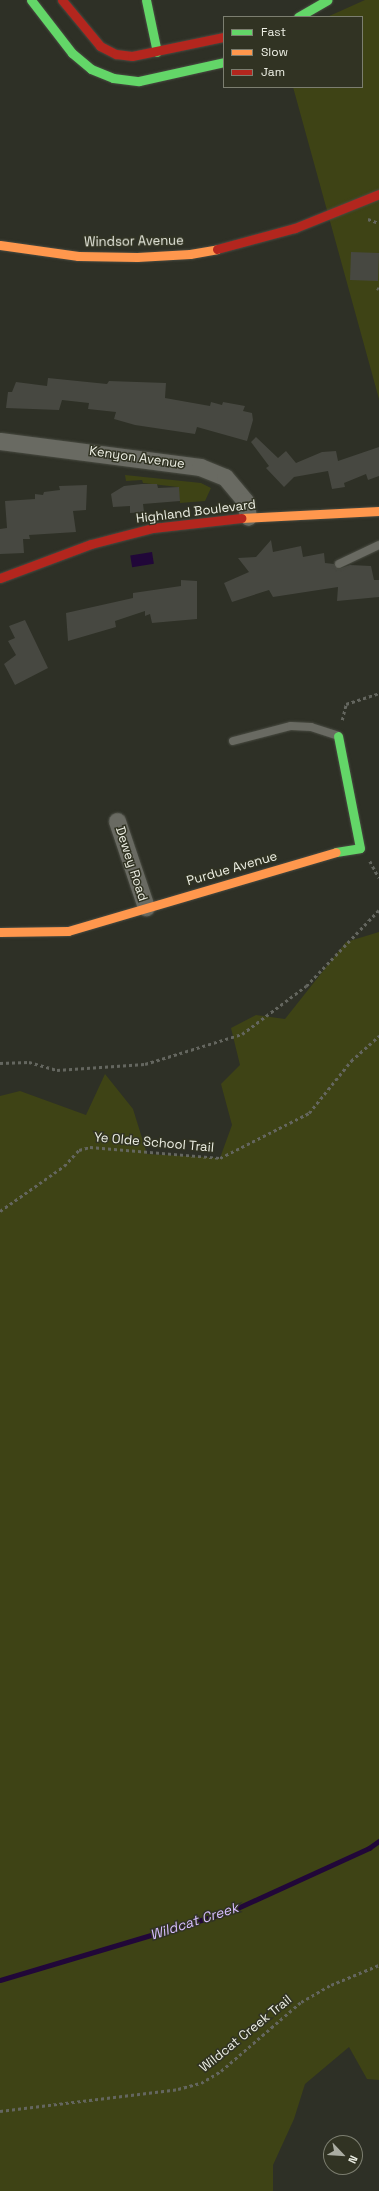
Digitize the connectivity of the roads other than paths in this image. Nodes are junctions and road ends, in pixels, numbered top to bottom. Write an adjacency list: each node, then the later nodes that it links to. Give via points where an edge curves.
1 (31, 0): 8 (street, via 72,53 91,69 113,78 139,82)
2 (62, 0): 7 (street, via 100,46 116,54 132,56)
3 (146, 0): 7 (street)
4 (328, 0): 5 (street)
5 (300, 16)
6 (223, 37): 7 (street)
7 (158, 52)
8 (223, 62)
9 (379, 194): 10 (street, Windsor Avenue, via 295,228 249,242 190,254 136,257 78,256)
10 (0, 245)
11 (0, 441): 13 (street, Kenyon Avenue, via 200,467 225,477 245,501)
12 (379, 511): 13 (street, Highland Boulevard)
13 (248, 518): 16 (street, Highland Boulevard, via 146,530 91,544)
14 (379, 546): 15 (lane)
15 (340, 564)
16 (0, 578)
17 (338, 736): 18 (lane, via 311,728 291,726); 20 (street, Purdue Avenue, via 360,848 344,850)
18 (233, 741)
19 (117, 821): 20 (street, Dewey Road)
20 (146, 907): 21 (street, Purdue Avenue, via 68,932)
21 (0, 932)

